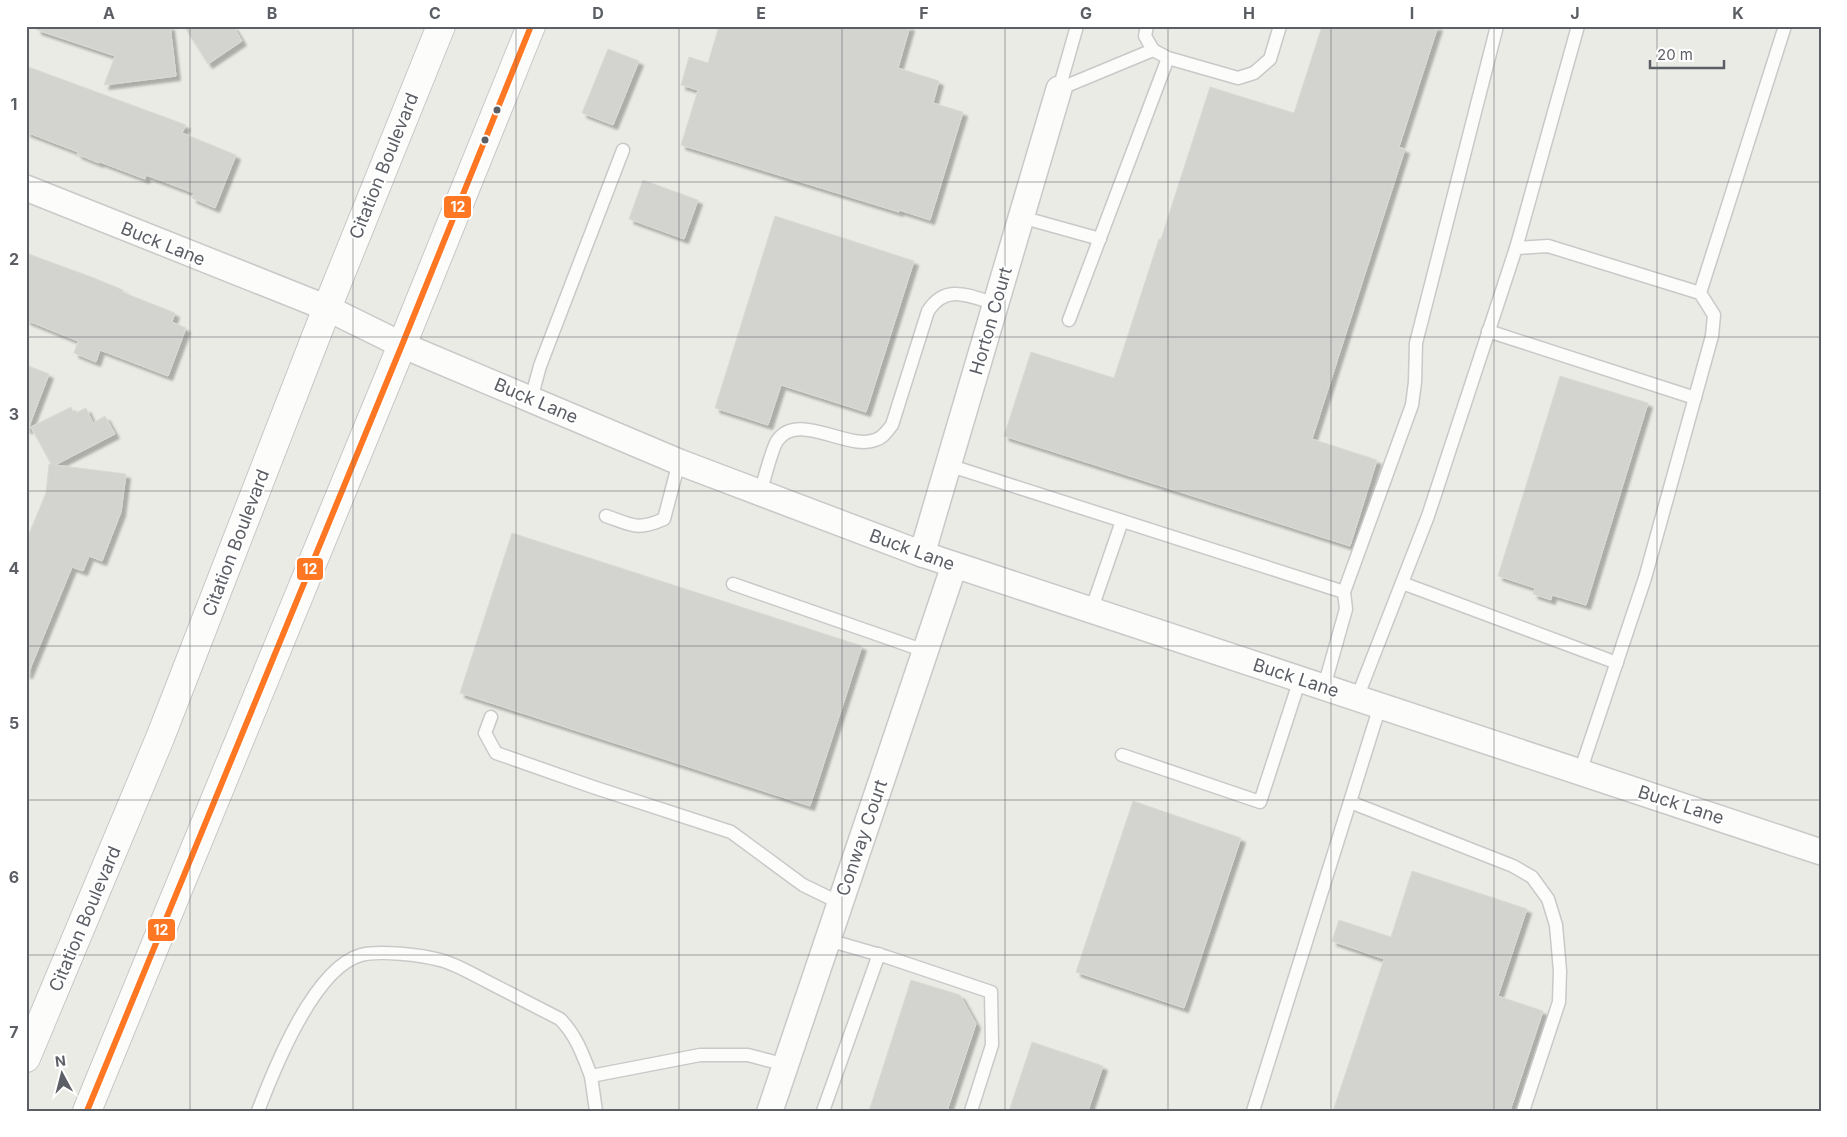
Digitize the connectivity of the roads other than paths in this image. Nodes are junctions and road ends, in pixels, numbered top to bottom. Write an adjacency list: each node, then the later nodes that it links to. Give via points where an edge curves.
1 (441, 26): 19 (main road, Citation Boulevard)
2 (531, 26): 22 (main road)
3 (1077, 26): 11 (lane)
4 (1147, 26): 9 (lane, via 1145,36)
5 (1280, 26): 10 (lane, via 1270,60 1254,73 1238,78)
6 (1497, 26): 34 (lane, via 1416,344 1412,405)
7 (1578, 26): 16 (lane)
8 (1785, 26): 17 (lane)
9 (1153, 50): 10 (lane); 11 (lane)
10 (1168, 58): 15 (lane)
11 (1060, 89): 14 (street, Horton Court)
12 (623, 150): 23 (lane, via 540,366)
13 (26, 188): 19 (street, Buck Lane)
14 (1021, 217): 15 (lane); 18 (street, Horton Court)
15 (1100, 239): 20 (lane)
16 (1516, 248): 17 (lane, via 1548,246); 21 (lane)
17 (1700, 293): 24 (lane, via 1714,315 1712,336)
18 (996, 304): 26 (street, Horton Court); 27 (lane, via 963,294 940,297 928,312 892,425 882,438 860,442 803,429 785,434 777,441)
19 (327, 308): 22 (street, Buck Lane); 49 (main road, Citation Boulevard, via 160,738)
20 (1069, 320)
21 (1488, 331): 24 (lane); 32 (lane, via 1428,516)
22 (402, 346): 23 (street, Buck Lane); 52 (main road)
23 (531, 398): 25 (street, Buck Lane)
24 (1695, 398): 37 (lane, via 1645,578)
25 (679, 462): 27 (street, Buck Lane); 28 (lane, via 664,519 650,526 637,527)
26 (948, 465): 29 (lane); 30 (street, Horton Court)
27 (760, 493): 30 (street, Buck Lane)
28 (606, 516)
29 (1122, 521): 34 (lane); 35 (lane)
30 (922, 554): 31 (street, Buck Lane)
31 (954, 566): 35 (street, Buck Lane); 36 (street, Conway Court)
32 (1402, 583): 37 (lane); 40 (lane)
33 (733, 584): 36 (lane)
34 (1344, 592): 39 (lane, via 1346,610)
35 (1091, 611): 38 (street, Buck Lane)
36 (925, 651): 46 (street, Conway Court)
37 (1617, 663): 43 (lane)
38 (1300, 680): 39 (street, Buck Lane); 42 (lane, via 1260,802)
39 (1324, 687): 40 (street, Buck Lane)
40 (1369, 702): 43 (street, Buck Lane); 44 (lane)
41 (491, 717): 46 (lane, via 485,733 496,753 732,832 802,885)
42 (1122, 755)
43 (1580, 772): 45 (street, Buck Lane)
44 (1350, 802): 58 (lane); 59 (lane, via 1513,866 1532,877 1548,899 1556,925 1559,1002)
45 (1821, 852)
46 (840, 903): 47 (street, Conway Court)
47 (828, 940): 48 (lane); 50 (street, Conway Court)
48 (878, 954): 56 (lane); 57 (lane, via 991,992 992,1045)
49 (26, 1058)
50 (786, 1065): 51 (lane, via 748,1055 700,1055); 55 (street, Conway Court)
51 (590, 1076): 53 (lane, via 570,1028 560,1019 441,960 390,953 360,955 339,967 316,992 288,1040); 54 (lane)
52 (87, 1111)
53 (258, 1111)
54 (596, 1111)
55 (770, 1111)
56 (823, 1111)
57 (971, 1111)
58 (1253, 1111)
59 (1523, 1111)

